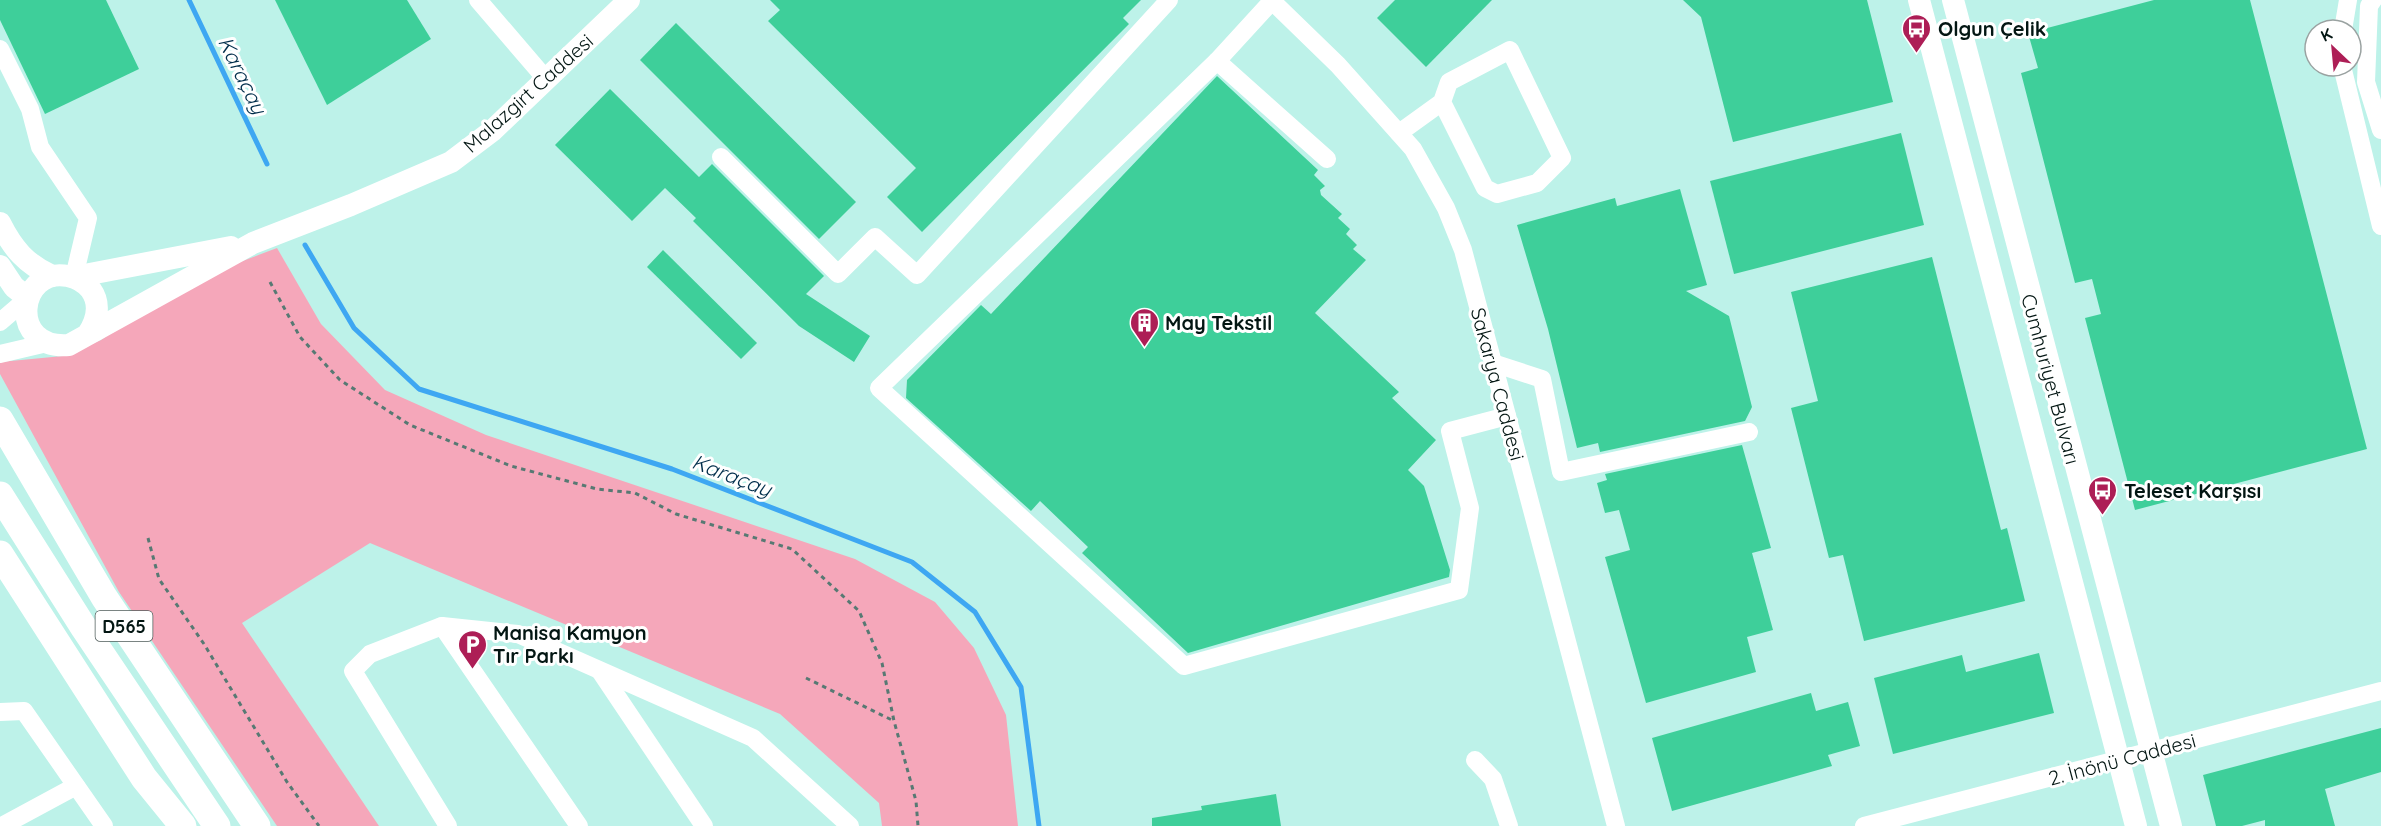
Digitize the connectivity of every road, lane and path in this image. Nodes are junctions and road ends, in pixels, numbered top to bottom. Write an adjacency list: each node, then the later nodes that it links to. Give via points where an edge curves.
1 (478, 0): 12 (street)
2 (629, 0): 12 (main road, Malazgirt Caddesi)
3 (1272, 0): 11 (street); 16 (street, Sakarya Caddesi)
4 (1919, 0): 46 (main road, Cumhuriyet Bulvarı)
5 (1953, 0): 44 (main road, Cumhuriyet Bulvarı)
6 (2348, 0): 9 (street)
7 (2373, 0): 15 (street, via 2369,6 2366,82)
8 (1161, 3): 17 (street, via 917,275 875,237 838,274)
9 (2345, 18)
10 (0, 49): 24 (street, via 30,109 40,147 88,218)
11 (1217, 61): 18 (street); 32 (street, via 879,388 1184,666 1459,590 1470,508 1450,431)
12 (545, 78): 21 (main road, Malazgirt Caddesi, via 492,131 451,162)
13 (2345, 78): 19 (street)
14 (1442, 102): 14 (street, via 1449,82 1510,50 1562,158 1537,183 1497,194 1485,188); 16 (street)
15 (2381, 130)
16 (1399, 133): 31 (street, Sakarya Caddesi, via 1413,149 1446,208 1463,250)
17 (721, 157)
18 (1327, 159)
19 (2380, 219)
20 (0, 224): 23 (main road, via 13,249)
21 (253, 243): 24 (main road); 28 (main road)
22 (0, 266): 26 (main road, via 14,287)
23 (52, 276): 24 (main road); 26 (main road, via 42,280)
24 (74, 277): 28 (main road, via 84,283 96,302 97,313)
25 (270, 282): 43 (path, via 300,337 340,380 410,425 511,466 597,489 635,494 676,514 792,549 859,611 882,663)
26 (28, 298): 27 (street); 29 (main road, via 26,319 38,338)
27 (0, 322)
28 (88, 334): 29 (main road, via 69,345)
29 (47, 343): 30 (street)
30 (0, 354)
31 (1493, 363): 32 (street, Sakarya Caddesi); 34 (street, via 1542,379 1561,472)
32 (1507, 416): 60 (street, Sakarya Caddesi)
33 (0, 420): 52 (highway, D565, via 104,597)
34 (1749, 432)
35 (0, 495): 51 (highway, D565)
36 (148, 538): 53 (path, via 159,579)
37 (0, 554): 50 (highway, via 144,778)
38 (442, 626): 39 (street, via 518,634); 54 (street, via 370,654 353,671); 55 (street)
39 (600, 671): 56 (street); 57 (street, via 753,738)
40 (806, 678): 43 (path)
41 (2381, 691): 44 (street, 2. İnönü Caddesi)
42 (0, 712): 47 (street, via 24,711)
43 (894, 721): 58 (path, via 916,801)
44 (2151, 752): 46 (street, 2. İnönü Caddesi); 63 (main road, Cumhuriyet Bulvarı)
45 (1475, 760): 59 (street, via 1493,778)
46 (2120, 760): 61 (street, 2. İnönü Caddesi); 62 (main road, Cumhuriyet Bulvarı)
47 (76, 786): 48 (street); 49 (street)
48 (2, 826)
49 (104, 826)
50 (183, 826)
51 (217, 826)
52 (257, 826)
53 (319, 826)
54 (448, 826)
55 (579, 826)
56 (704, 826)
57 (850, 826)
58 (918, 826)
59 (1509, 826)
60 (1614, 826)
61 (1864, 826)
62 (2136, 826)
63 (2171, 826)

